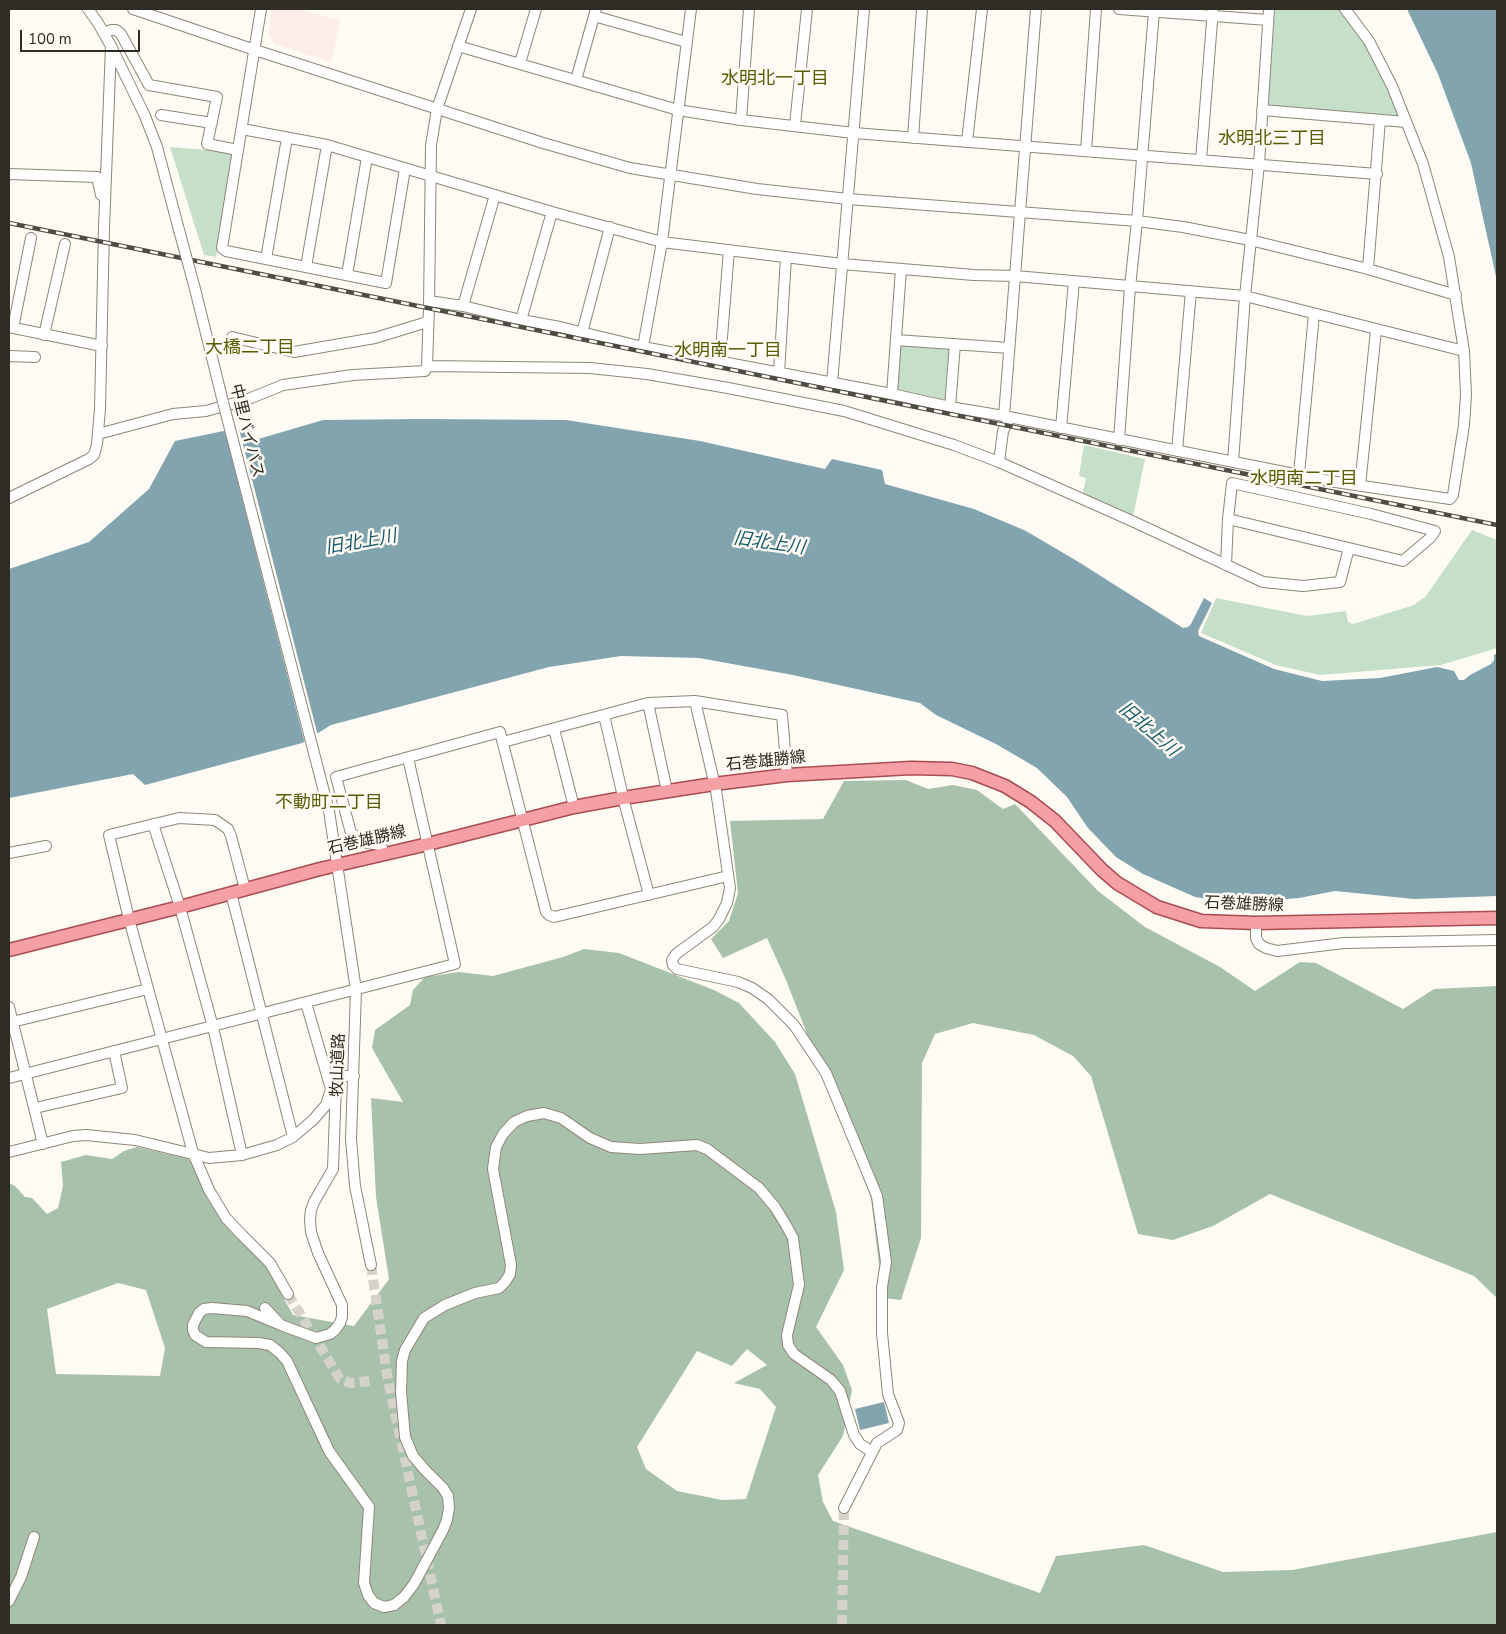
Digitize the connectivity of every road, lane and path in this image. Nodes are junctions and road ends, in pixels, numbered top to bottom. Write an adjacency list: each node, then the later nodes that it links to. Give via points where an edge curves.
1 (133, 9): 25 (street)
2 (261, 9): 25 (street)
3 (470, 9): 24 (street)
4 (536, 9): 26 (street)
5 (691, 9): 22 (street)
6 (749, 9): 32 (street)
7 (807, 9): 36 (street)
8 (864, 9): 38 (street)
9 (922, 9): 40 (street)
10 (982, 9): 41 (street)
11 (1036, 9): 43 (street)
12 (1096, 9): 45 (street)
13 (1119, 9): 18 (street)
14 (1269, 9): 20 (street)
15 (1346, 9): 34 (street, via 1369,41)
16 (91, 11): 21 (street, 中里バイパス)
17 (595, 12): 22 (street); 27 (street)
18 (1154, 12): 19 (street); 46 (street)
19 (1213, 13): 20 (street); 48 (street)
20 (1268, 20): 30 (street)
21 (104, 33): 23 (street, 中里バイパス); 35 (street, via 116,30 121,34 149,85 217,97)
22 (686, 42): 29 (street)
23 (111, 46): 57 (street); 134 (street, 中里バイパス, bridge, via 157,147 329,811)
24 (458, 46): 26 (street); 28 (street)
25 (255, 50): 28 (street); 37 (street)
26 (520, 63): 27 (street)
27 (576, 80): 29 (street)
28 (437, 109): 53 (street); 54 (street, via 574,153)
29 (678, 110): 32 (street); 54 (street)
30 (1262, 110): 33 (street); 49 (street)
31 (162, 114): 35 (street)
32 (741, 120): 36 (street)
33 (1380, 120): 34 (street); 52 (street)
34 (1406, 122): 78 (street, via 1423,164)
35 (212, 123): 44 (street, via 207,144)
36 (795, 125): 38 (street)
37 (242, 129): 39 (street); 44 (street)
38 (854, 133): 40 (street); 56 (street)
39 (288, 138): 42 (street); 68 (street)
40 (913, 138): 41 (street)
41 (967, 142): 43 (street)
42 (327, 145): 47 (street); 70 (street)
43 (1025, 146): 45 (street); 59 (street)
44 (238, 150): 68 (street, via 222,248)
45 (1086, 151): 46 (street)
46 (1142, 155): 48 (street); 60 (street)
47 (367, 157): 50 (street); 73 (street)
48 (1201, 160): 49 (street)
49 (1259, 164): 52 (street); 63 (street)
50 (406, 169): 53 (street); 73 (street, via 386,283)
51 (9, 174): 57 (street, via 97,177)
52 (1376, 174): 71 (street)
53 (429, 175): 55 (street); 80 (street)
54 (671, 176): 56 (street); 64 (street)
55 (495, 194): 58 (street); 81 (street)
56 (848, 199): 59 (street); 69 (street)
57 (105, 208): 92 (street)
58 (552, 212): 61 (street); 84 (street)
59 (1021, 213): 60 (street); 74 (street)
60 (1137, 221): 63 (street); 76 (street)
61 (610, 227): 64 (street); 87 (street)
62 (32, 238): 85 (street)
63 (1250, 240): 71 (street); 79 (street)
64 (662, 242): 66 (street); 93 (street)
65 (65, 244): 88 (street)
66 (729, 250): 67 (street); 98 (street)
67 (786, 257): 69 (street); 100 (street)
68 (266, 260): 70 (street)
69 (842, 264): 72 (street); 101 (street)
70 (306, 267): 73 (street)
71 (1368, 268): 78 (street)
72 (901, 269): 74 (street); 90 (street)
73 (347, 275)
74 (1015, 276): 75 (street); 94 (street)
75 (1074, 281): 76 (street); 105 (street)
76 (1130, 286): 77 (street); 107 (street)
77 (1190, 291): 79 (street); 108 (street)
78 (1456, 295): 95 (street)
79 (1245, 296): 82 (street); 110 (street)
80 (429, 301): 81 (street); 83 (street)
81 (464, 306): 84 (street)
82 (1314, 314): 86 (street); 111 (street)
83 (428, 320): 89 (street, via 375,338 294,352); 99 (street)
84 (521, 320): 87 (street)
85 (11, 327): 88 (street)
86 (1376, 330): 95 (street); 112 (street)
87 (582, 333): 93 (street)
88 (44, 335): 92 (street)
89 (232, 337)
90 (896, 340): 91 (street); 102 (street)
91 (955, 344): 94 (street); 103 (street)
92 (102, 346): 106 (street)
93 (643, 347): 98 (street)
94 (1009, 348): 104 (street)
95 (1464, 351): 112 (street, via 1464,424 1450,499)
96 (9, 356): 97 (street)
97 (34, 357)
98 (720, 362): 100 (street)
99 (427, 366): 106 (street, via 425,371 353,375 283,385 206,411 173,414); 109 (street, via 590,368 647,374 844,411)
100 (779, 373): 101 (street)
101 (832, 383): 102 (street)
102 (892, 394): 103 (street)
103 (950, 407): 104 (street)
104 (1007, 417): 105 (street); 109 (street)
105 (1061, 428): 107 (street)
106 (98, 434): 113 (street, via 94,455 89,459)
107 (1119, 440): 108 (street)
108 (1177, 451): 110 (street)
109 (999, 462): 116 (street)
110 (1234, 462): 111 (street)
111 (1299, 474): 112 (street)
112 (1360, 486)
113 (9, 498)
114 (1228, 519): 115 (street); 115 (street, via 1232,483 1435,531 1403,561); 116 (street)
115 (1349, 548): 116 (street, via 1340,582 1303,586 1263,582)
116 (1226, 565)
117 (695, 701): 118 (street); 123 (street, via 782,715); 124 (street)
118 (648, 703): 119 (street); 125 (street)
119 (604, 715): 120 (street); 126 (street)
120 (554, 729): 121 (street); 127 (street)
121 (504, 742): 122 (street, via 500,732); 128 (street)
122 (408, 758): 130 (street); 133 (street, via 336,777 351,833 367,843 381,845)
123 (787, 775): 124 (main road, 石巻雄勝線); 142 (main road, 石巻雄勝線, via 911,768 972,773 1005,786 1031,802 1102,870 1158,907 1201,921)
124 (714, 784): 125 (main road, 石巻雄勝線); 135 (street)
125 (667, 791): 126 (main road, 石巻雄勝線)
126 (624, 798): 127 (main road, 石巻雄勝線); 138 (street)
127 (574, 807): 128 (main road, 石巻雄勝線)
128 (522, 821): 130 (main road, 石巻雄勝線); 138 (street, via 549,915 554,917)
129 (153, 824): 136 (street, via 179,818 221,823 231,836); 139 (street); 141 (street, via 109,835)
130 (428, 844): 133 (main road, 石巻雄勝線); 146 (street, via 455,964)
131 (46, 846): 132 (street)
132 (9, 853)
133 (384, 855): 134 (main road, 石巻雄勝線)
134 (337, 864): 136 (main road, 石巻雄勝線); 146 (street, 牧山道路)
135 (728, 876): 138 (street); 167 (street, via 727,903 719,919 676,954 673,965 677,969 752,988 794,1025 826,1073 877,1196 886,1262 882,1287 882,1341 888,1394 899,1422 897,1430 877,1443)
136 (245, 889): 137 (main road, 石巻雄勝線)
137 (231, 893): 139 (main road, 石巻雄勝線); 149 (street)
138 (649, 895)
139 (180, 907): 141 (main road, 石巻雄勝線); 151 (street)
140 (1497, 918): 142 (main road, 石巻雄勝線)
141 (129, 919): 144 (main road, 石巻雄勝線); 145 (street)
142 (1256, 923): 143 (street, via 1259,944 1277,951 1344,943)
143 (1497, 940)
144 (9, 950)
145 (148, 989): 150 (street); 152 (street)
146 (356, 990): 147 (street); 155 (street, 牧山道路)
147 (306, 1003): 149 (street); 158 (street, via 331,1089 326,1105)
148 (9, 1007): 150 (street)
149 (261, 1014): 151 (street); 158 (street)
150 (12, 1022): 154 (street)
151 (213, 1027): 152 (street); 162 (street)
152 (162, 1039): 153 (street); 161 (street)
153 (114, 1052): 154 (street); 157 (street, via 122,1088)
154 (26, 1074): 156 (street); 157 (street)
155 (354, 1076): 163 (street, 牧山道路, via 352,1139 355,1186); 166 (street, via 342,1076 336,1083 333,1169 314,1202 310,1219 318,1253 342,1305 342,1317 336,1330 316,1338)
156 (9, 1078)
157 (35, 1108): 159 (street)
158 (293, 1137): 162 (street)
159 (42, 1144): 160 (street); 161 (street, via 86,1135 135,1140)
160 (9, 1152)
161 (193, 1153): 162 (street, via 209,1158); 164 (street, via 226,1218 270,1263)
162 (242, 1155)
163 (371, 1265)
164 (288, 1294)
165 (266, 1308): 166 (street)
166 (281, 1325): 167 (street, via 247,1311 212,1308 199,1313 193,1330 206,1342 270,1345 286,1360 329,1451 369,1506 364,1583 368,1595 374,1603 384,1607 394,1605 414,1584 443,1530 449,1508 448,1496 413,1456 405,1437 400,1392 402,1360 424,1318 445,1304 498,1288 510,1274 493,1169 496,1147 503,1134 514,1122 544,1113 561,1118 590,1138 611,1147 640,1149 697,1145 759,1188 786,1225 793,1238 798,1285 787,1335 788,1345 794,1354 831,1380 840,1391 854,1435)
167 (872, 1452): 168 (street)
168 (844, 1508)
169 (34, 1537): 170 (street)
170 (9, 1602)

